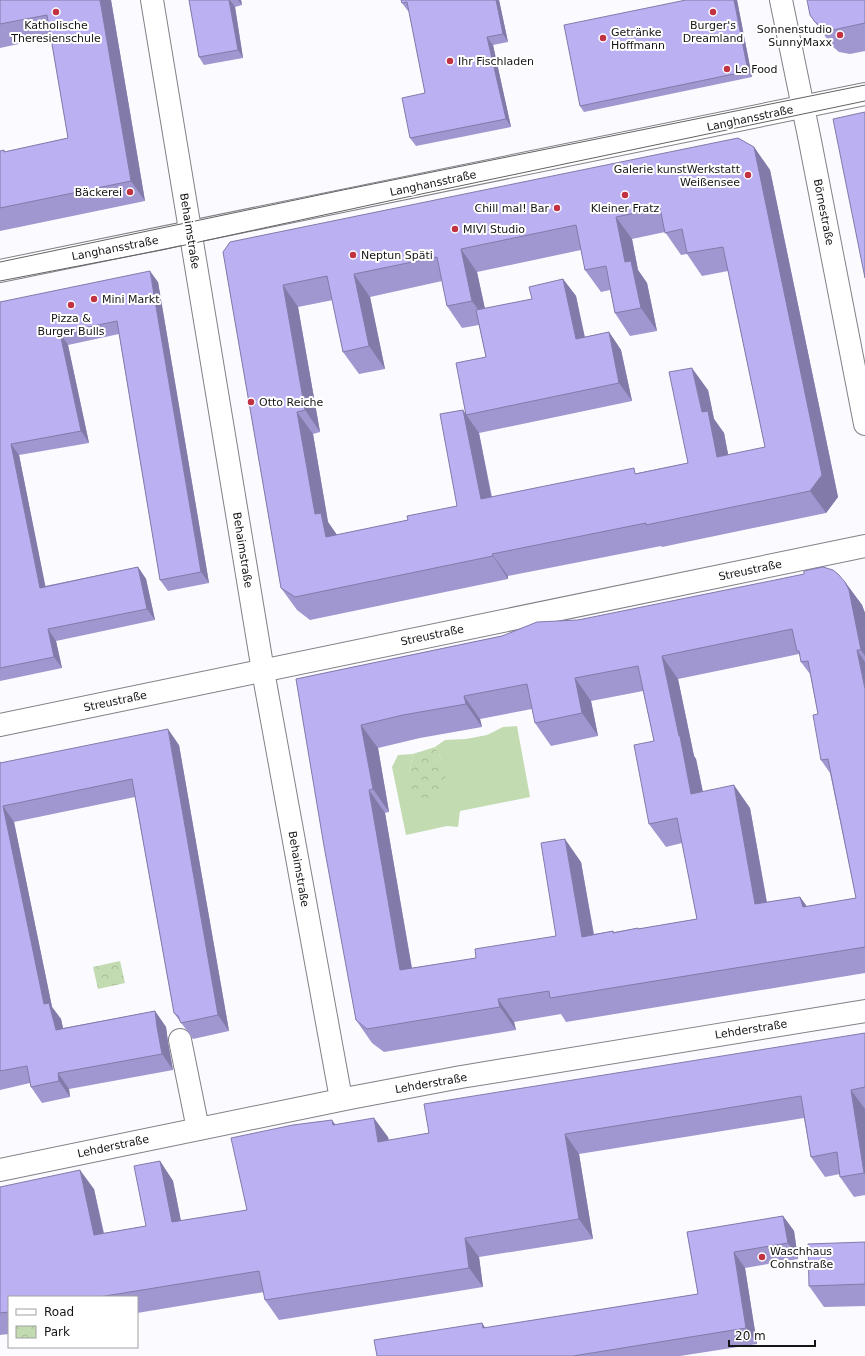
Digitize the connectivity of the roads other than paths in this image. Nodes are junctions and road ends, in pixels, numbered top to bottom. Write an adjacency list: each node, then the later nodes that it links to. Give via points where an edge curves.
1 (152, 0): 5 (street, Behaimstraße)
2 (781, 0): 4 (street, Börnestraße)
3 (865, 94): 4 (street, Langhansstraße)
4 (803, 107): 5 (street, Langhansstraße); 7 (street, Börnestraße)
5 (190, 232): 6 (street, Langhansstraße); 9 (street, Behaimstraße)
6 (0, 271)
7 (865, 424)
8 (865, 546): 9 (street, Streustraße)
9 (263, 671): 10 (street, Streustraße); 13 (street, Behaimstraße)
10 (0, 725)
11 (865, 1010): 13 (street, Lehderstraße)
12 (180, 1040): 14 (street)
13 (342, 1099): 14 (street, Lehderstraße)
14 (198, 1129): 15 (street, Lehderstraße)
15 (0, 1170)

